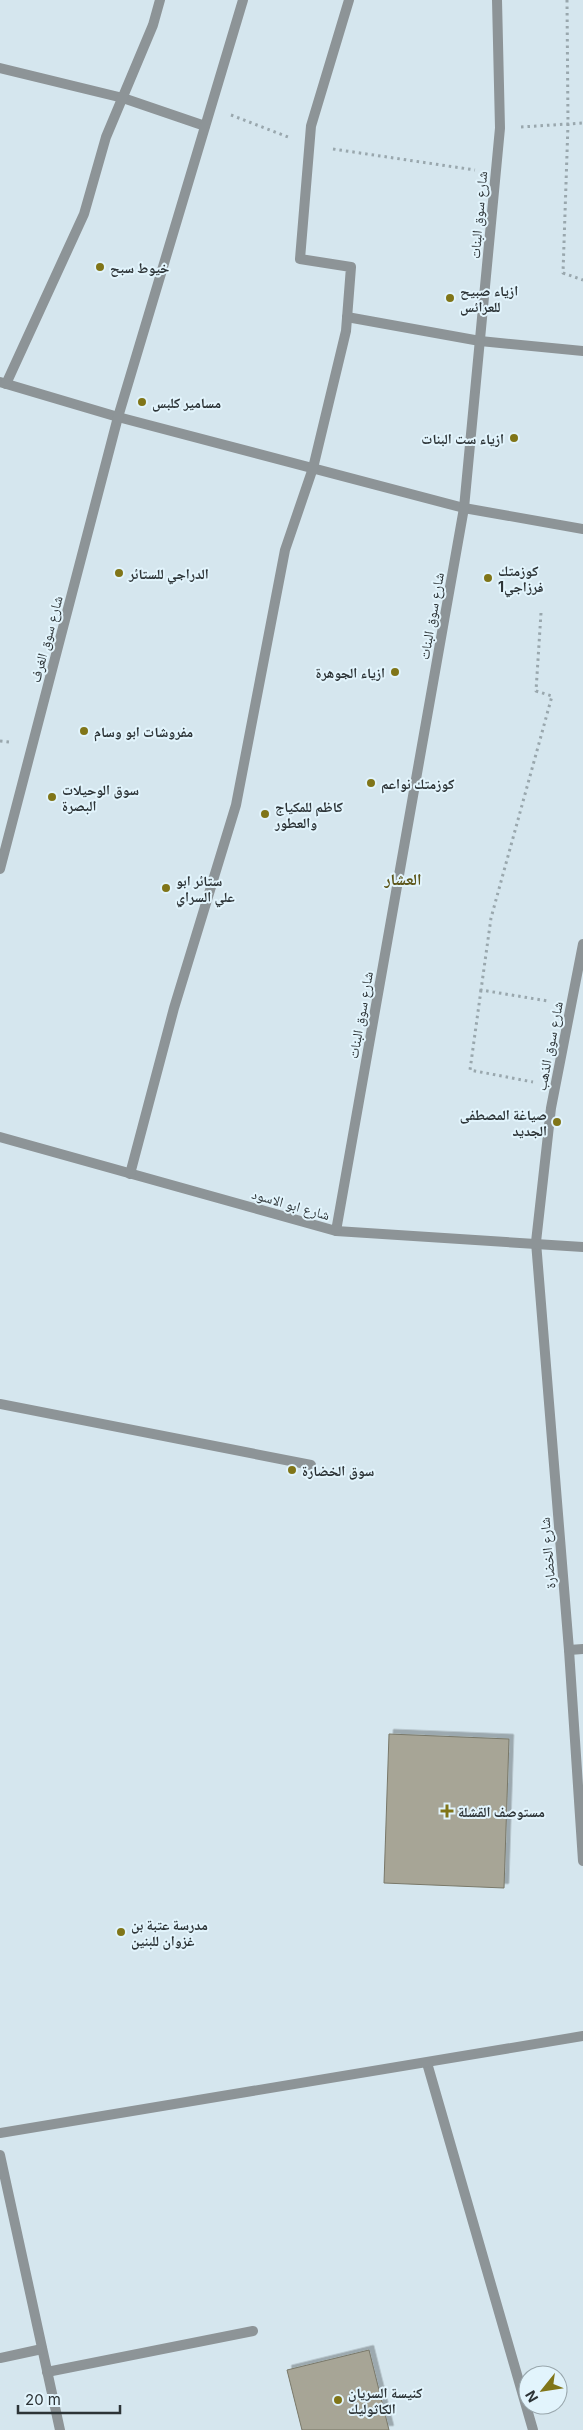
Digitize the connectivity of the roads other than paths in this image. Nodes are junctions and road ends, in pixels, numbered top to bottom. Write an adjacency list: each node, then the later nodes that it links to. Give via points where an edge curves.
1 (160, 0): 6 (street)
2 (244, 0): 7 (street, شارع سوق الغرف)
3 (349, 0): 8 (street, via 311,126 300,259 351,267)
4 (497, 0): 9 (street, شارع سوق البنات, via 500,128)
5 (0, 68): 6 (street)
6 (123, 98): 7 (street); 11 (street, via 106,137 84,214)
7 (205, 126): 12 (street, شارع سوق الغرف)
8 (347, 317): 9 (street); 13 (street)
9 (480, 341): 10 (street); 14 (street, شارع سوق البنات)
10 (583, 351)
11 (3, 383): 12 (street)
12 (118, 417): 13 (street); 16 (street, شارع سوق الغرف)
13 (312, 468): 14 (street); 19 (street, via 285,550 236,805 174,1008)
14 (464, 508): 15 (street); 20 (street, شارع سوق البنات)
15 (583, 529)
16 (0, 868)
17 (583, 944): 21 (street, شارع سوق الذهب, via 555,1086)
18 (0, 1137): 19 (street, شارع ابو الاسود)
19 (130, 1174): 20 (street, شارع ابو الاسود)
20 (336, 1231): 21 (street, شارع ابو الاسود)
21 (536, 1242): 22 (street, شارع ابو الاسود); 26 (street, شارع الخضارة)
22 (583, 1247)
23 (0, 1404): 24 (street)
24 (311, 1465)
25 (583, 1649): 26 (street)
26 (569, 1650): 27 (street, شارع الخضارة)
27 (583, 1861)
28 (583, 2036): 29 (street)
29 (427, 2063): 30 (street); 37 (street)
30 (0, 2133)
31 (0, 2155): 33 (street)
32 (252, 2332): 35 (street)
33 (42, 2350): 34 (street); 35 (street)
34 (0, 2358)
35 (47, 2372): 36 (street)
36 (60, 2430)
37 (533, 2430)

